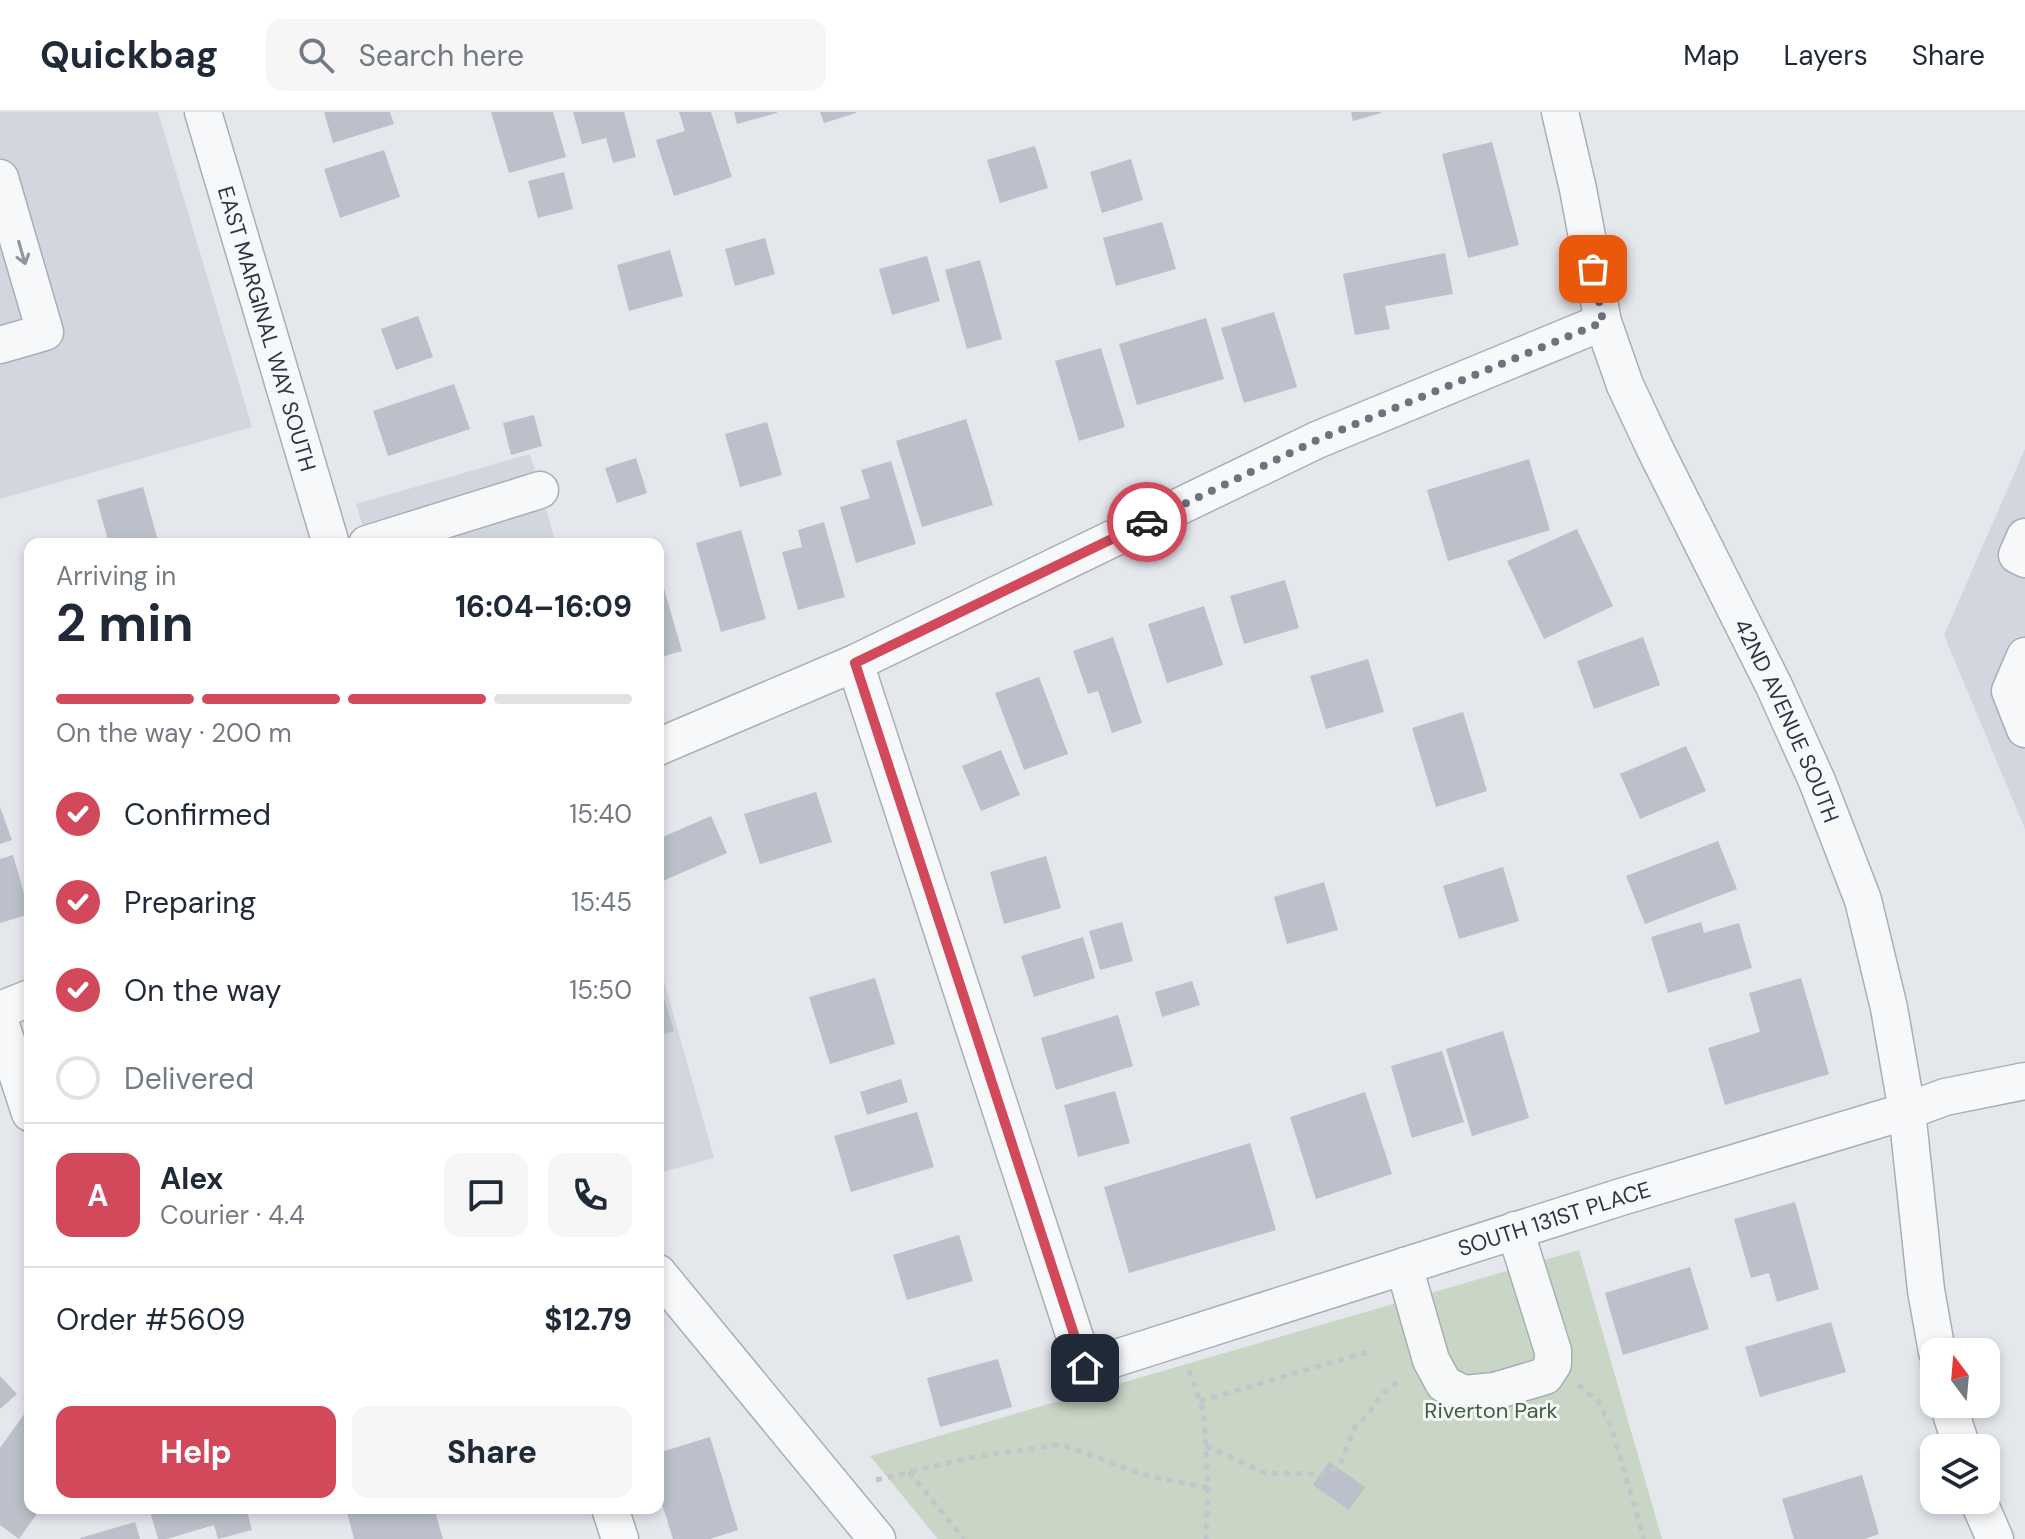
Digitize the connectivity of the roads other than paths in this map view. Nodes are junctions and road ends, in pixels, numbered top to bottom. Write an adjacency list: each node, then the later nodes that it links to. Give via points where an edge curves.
1 (203, 112): 8 (street, EAST MARGINAL WAY SOUTH)
2 (1560, 112): 4 (street, 42ND AVENUE SOUTH)
3 (0, 178): 5 (street, one-way to 5, via 45,332)
4 (1603, 322): 12 (street, via 1317,440); 20 (street, 42ND AVENUE SOUTH, via 1631,398 1774,686 1852,871 1889,1008)
5 (0, 345)
6 (540, 490): 9 (street)
7 (2025, 537): 10 (street, via 2017,555)
8 (329, 538)
9 (386, 538)
10 (2025, 559)
11 (2025, 656): 13 (street, via 2010,691)
12 (855, 663): 14 (street); 22 (street, SOUTH 131ST PLACE, via 1085,1368)
13 (2025, 729)
14 (664, 744)
15 (24, 1000): 16 (street)
16 (0, 1010)
17 (0, 1022): 19 (street)
18 (2025, 1081): 20 (street, SOUTH 131ST PLACE, via 1945,1097)
19 (24, 1095)
20 (1907, 1111): 21 (street, SOUTH 131ST PLACE); 24 (street, 42ND AVENUE SOUTH)
21 (1515, 1230): 22 (street, SOUTH 131ST PLACE); 22 (street, via 1553,1351 1545,1376 1464,1394 1444,1384 1431,1360)
22 (1404, 1266)
23 (664, 1280): 28 (street)
24 (1935, 1338)
25 (612, 1514): 27 (street)
26 (1984, 1514): 29 (street)
27 (620, 1539)
28 (877, 1539)
29 (1995, 1539)

